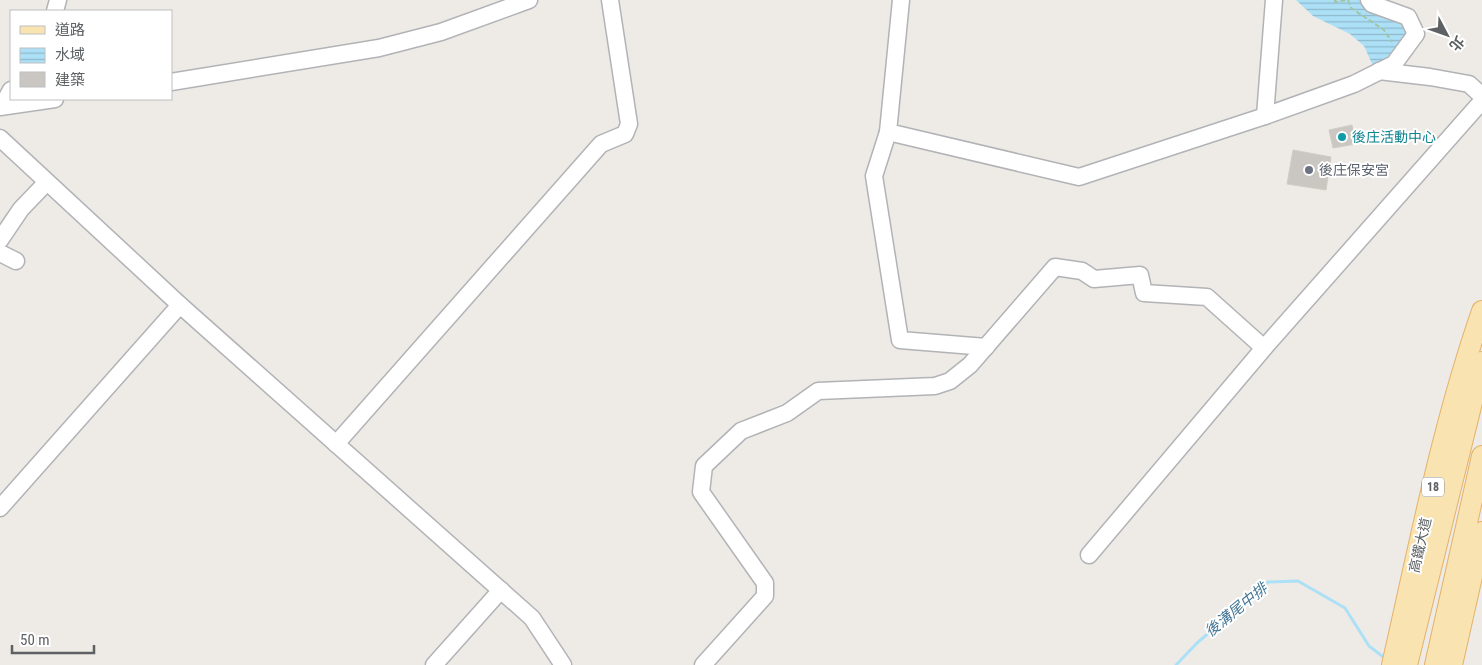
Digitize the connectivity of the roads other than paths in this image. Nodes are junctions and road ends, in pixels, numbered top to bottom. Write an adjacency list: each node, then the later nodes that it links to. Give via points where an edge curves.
1 (529, 0): 7 (street, via 441,32 378,48)
2 (610, 0): 25 (street, via 629,124 625,134 601,144)
3 (901, 0): 14 (street)
4 (1274, 0): 13 (street)
5 (1369, 0): 6 (street, via 1408,17 1416,34 1394,64)
6 (1379, 71): 9 (street, via 1469,84); 13 (street, via 1354,84)
7 (172, 82)
8 (10, 92): 12 (street)
9 (1482, 96)
10 (47, 100): 12 (street)
11 (1482, 101): 23 (street)
12 (1, 106)
13 (1265, 116): 14 (street, via 1079,177)
14 (888, 132): 22 (street, via 874,176 900,340)
15 (0, 138): 16 (street)
16 (46, 183): 17 (street, via 21,208); 20 (street)
17 (0, 240)
18 (0, 253): 19 (street)
19 (16, 261)
20 (180, 305): 25 (street); 27 (street)
21 (1482, 311): 34 (main road, 高鐵大道 / 18, via 1463,366)
22 (986, 347): 23 (street, via 1055,267 1082,271 1094,279 1140,275 1144,293 1207,297); 33 (street, via 950,382 936,386 818,391 787,413 741,431 704,466 700,492 765,583 765,596)
23 (1264, 348): 29 (street)
24 (1482, 362): 35 (main road, 高鐵大道 / 18)
25 (336, 444): 30 (street)
26 (1482, 456): 36 (main road)
27 (0, 508)
28 (1482, 532): 37 (main road)
29 (1089, 555)
30 (501, 590): 31 (street); 32 (street, via 532,618)
31 (434, 665)
32 (563, 665)
33 (704, 665)
34 (1392, 665)
35 (1407, 665)
36 (1435, 665)
37 (1452, 665)

